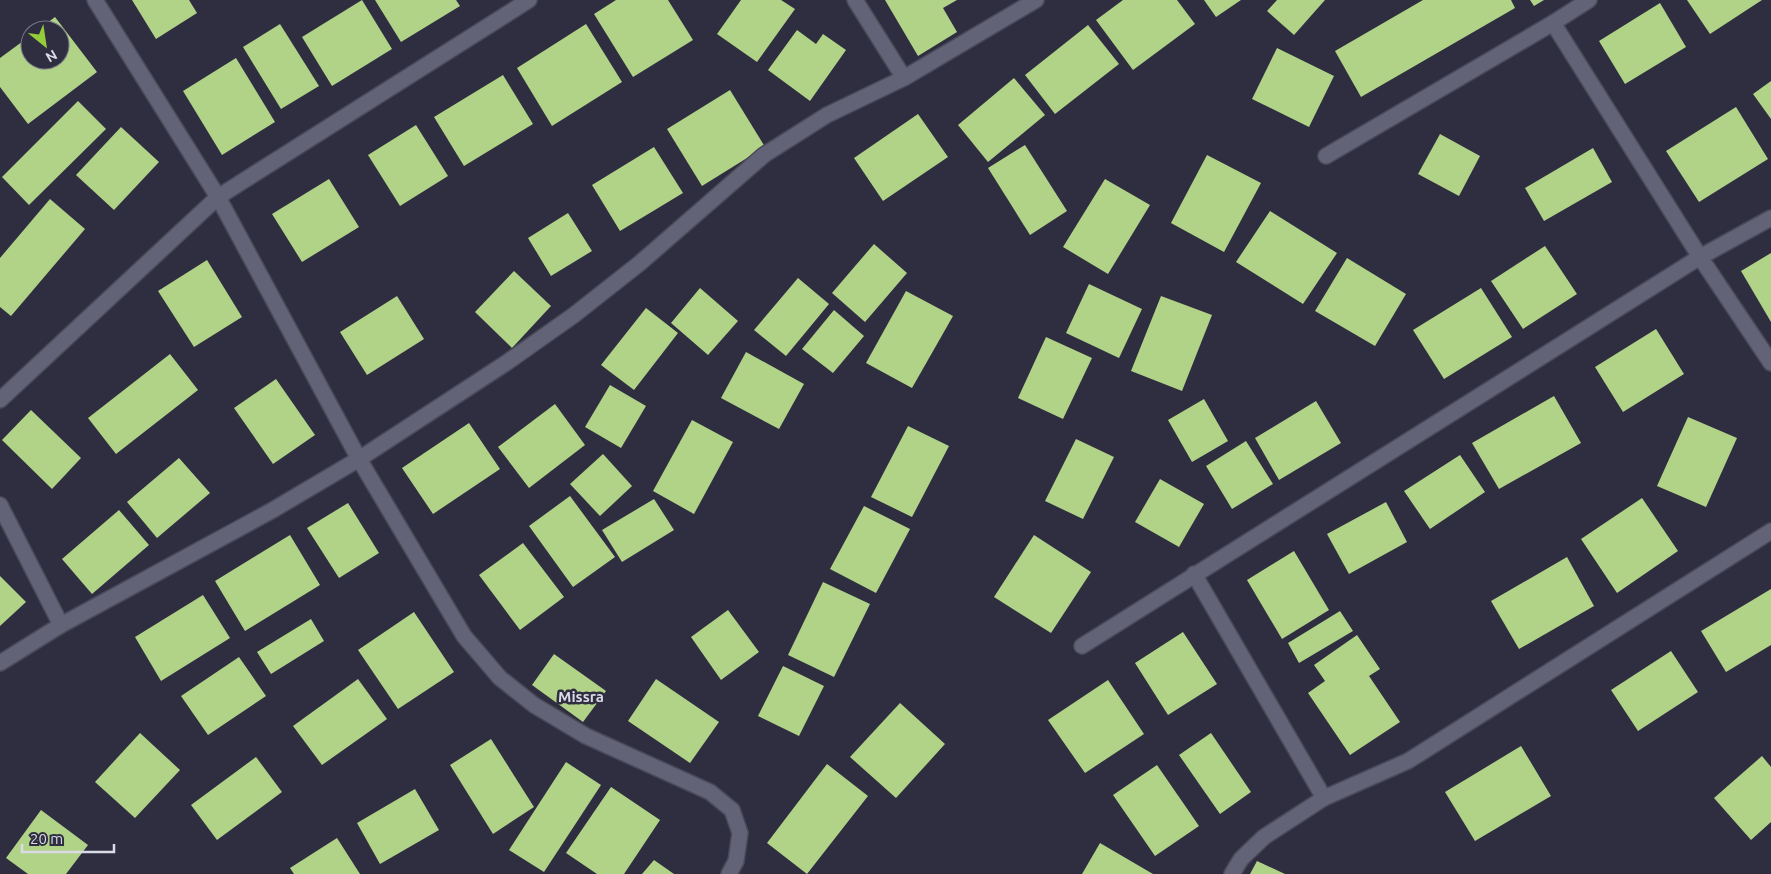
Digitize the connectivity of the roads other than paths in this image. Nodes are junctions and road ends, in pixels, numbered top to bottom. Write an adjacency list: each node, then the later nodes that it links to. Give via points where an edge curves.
1 (95, 0): 9 (street)
2 (529, 0): 9 (street)
3 (855, 0): 7 (street)
4 (1036, 0): 7 (street)
5 (1589, 0): 6 (street)
6 (1554, 23): 8 (street); 11 (street)
7 (904, 78): 14 (street, via 827,115 764,155 640,263 574,315)
8 (1326, 156)
9 (218, 196): 13 (street); 14 (street)
10 (1771, 218): 11 (street)
11 (1700, 258): 12 (street); 17 (street)
12 (1771, 363)
13 (0, 400)
14 (359, 459): 18 (street, via 271,511); 22 (street, via 464,636 500,678 534,705 586,736 710,792 732,810 740,833 736,861)
15 (0, 505): 18 (street)
16 (1771, 531): 21 (street, via 1408,761)
17 (1194, 574): 19 (street); 21 (street)
18 (61, 625): 20 (street)
19 (1082, 646)
20 (0, 663)
21 (1324, 798): 23 (street, via 1264,837)
22 (729, 874)
23 (1232, 874)

